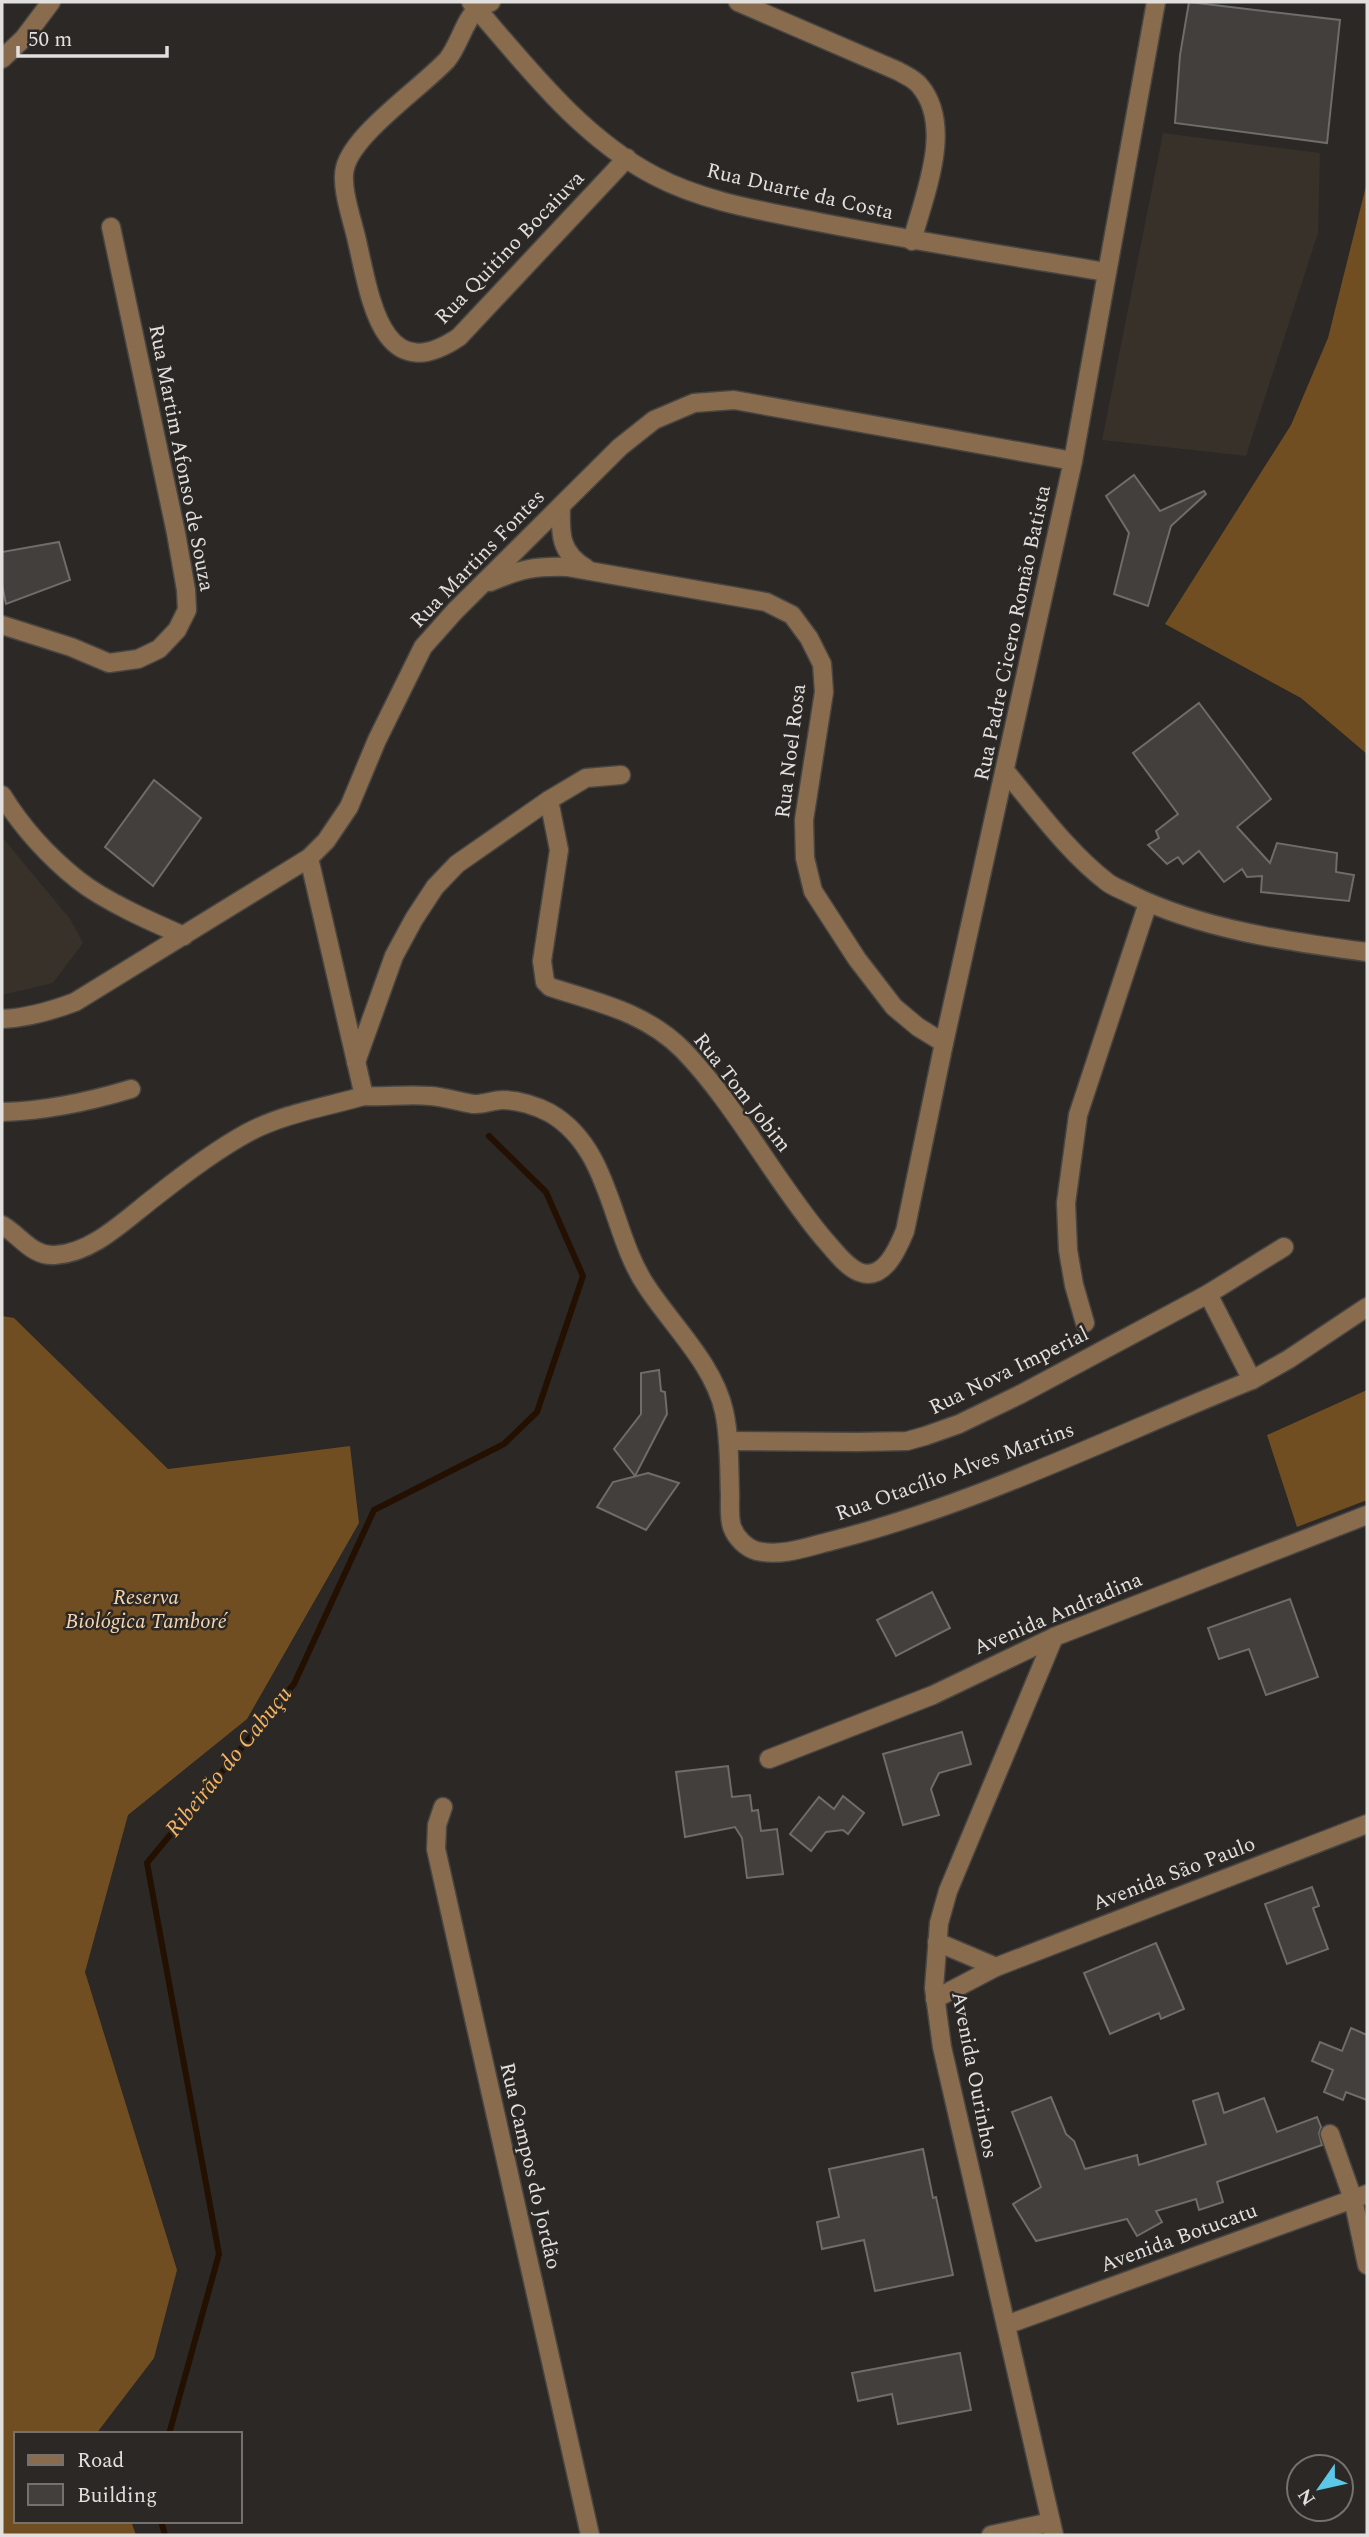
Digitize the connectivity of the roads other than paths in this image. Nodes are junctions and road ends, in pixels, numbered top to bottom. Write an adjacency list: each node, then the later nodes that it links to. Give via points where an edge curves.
1 (51, 2): 5 (street)
2 (738, 2): 8 (street, via 898,71 918,84 930,101 936,148)
3 (1156, 2): 9 (street, Rua Padre Cicero Romão Batista)
4 (480, 4): 6 (street, Rua Duarte da Costa, via 570,112); 6 (street, Rua Quitino Bocaiuva, via 449,58 369,132 344,170 371,299 383,331 402,350 425,354 441,350 459,337)
5 (2, 59)
6 (626, 158): 8 (street, Rua Duarte da Costa, via 655,176 709,197)
7 (111, 227): 14 (street, Rua Martim Afonso de Souza, via 176,533 187,610 177,630 159,649 138,659 109,663)
8 (912, 241): 9 (street, Rua Duarte da Costa)
9 (1106, 272): 10 (street, Rua Padre Cicero Romão Batista)
10 (1073, 461): 11 (street, Rua Martins Fontes, via 734,400 694,402 654,421 620,447); 15 (street, Rua Padre Cicero Romão Batista)
11 (561, 506): 12 (street, Rua Noel Rosa, via 560,532 568,555); 13 (street, Rua Martins Fontes)
12 (603, 574): 13 (street, Rua Noel Rosa, via 538,566); 24 (street, Rua Noel Rosa, via 766,602 792,615 809,638 822,664 824,692 804,820 804,858 813,891 894,1007)
13 (480, 586): 19 (street, Rua Martins Fontes, via 423,647 349,807)
14 (2, 625)
15 (1006, 772): 20 (street, via 1108,883); 24 (street, Rua Padre Cicero Romão Batista)
16 (621, 775): 18 (street, via 586,778)
17 (2, 795): 21 (street, via 45,849 79,881)
18 (549, 800): 25 (street, via 457,864 435,887 394,956); 31 (street, Rua Tom Jobim, via 559,850 542,961 545,982 649,1023 682,1050 840,1257 869,1274)
19 (309, 858): 21 (street, Rua Martins Fontes); 25 (street)
20 (1148, 903): 22 (street, via 1288,942); 34 (street, via 1076,1127 1066,1203 1068,1250)
21 (184, 936): 23 (street, Rua Martins Fontes, via 75,1002)
22 (1367, 952)
23 (2, 1019)
24 (944, 1043): 31 (street, Rua Padre Cicero Romão Batista, via 905,1231)
25 (356, 1062): 27 (street)
26 (131, 1088): 28 (street, via 78,1104)
27 (364, 1097): 29 (street, Rua Otacílio Alves Martins, via 247,1132 72,1254 39,1253); 36 (street, Rua Otacílio Alves Martins, via 430,1096 476,1104 505,1100 533,1105 569,1128 586,1147 603,1179 645,1285 716,1388)
28 (2, 1112)
29 (2, 1225)
30 (1284, 1247): 32 (street, Rua Nova Imperial)
31 (886, 1265)
32 (1208, 1294): 35 (street); 36 (street, Rua Nova Imperial, via 1019,1395 925,1436 907,1441)
33 (1367, 1307): 35 (street, Rua Otacílio Alves Martins)
34 (1086, 1323)
35 (1252, 1380): 36 (street, Rua Otacílio Alves Martins, via 1007,1482 866,1532 787,1552 752,1550 731,1525)
36 (728, 1441)
37 (1367, 1514): 38 (street, Avenida Andradina)
38 (1054, 1637): 39 (street, Avenida Andradina, via 933,1695); 42 (street, Avenida Ourinhos, via 948,1891)
39 (769, 1759)
40 (443, 1807): 50 (street, Rua Campos do Jordão, via 436,1849)
41 (1367, 1824): 43 (street, Avenida São Paulo)
42 (937, 1942): 43 (street); 44 (street, Avenida Ourinhos)
43 (996, 1967): 44 (street, Avenida São Paulo)
44 (935, 1999): 48 (street, Avenida Ourinhos)
45 (1330, 2134): 46 (street)
46 (1360, 2196): 47 (street); 48 (street, Avenida Botucatu)
47 (1367, 2265)
48 (1006, 2325): 49 (street, Avenida Ourinhos)
49 (1053, 2529): 51 (street)
50 (590, 2535)
51 (991, 2535)

